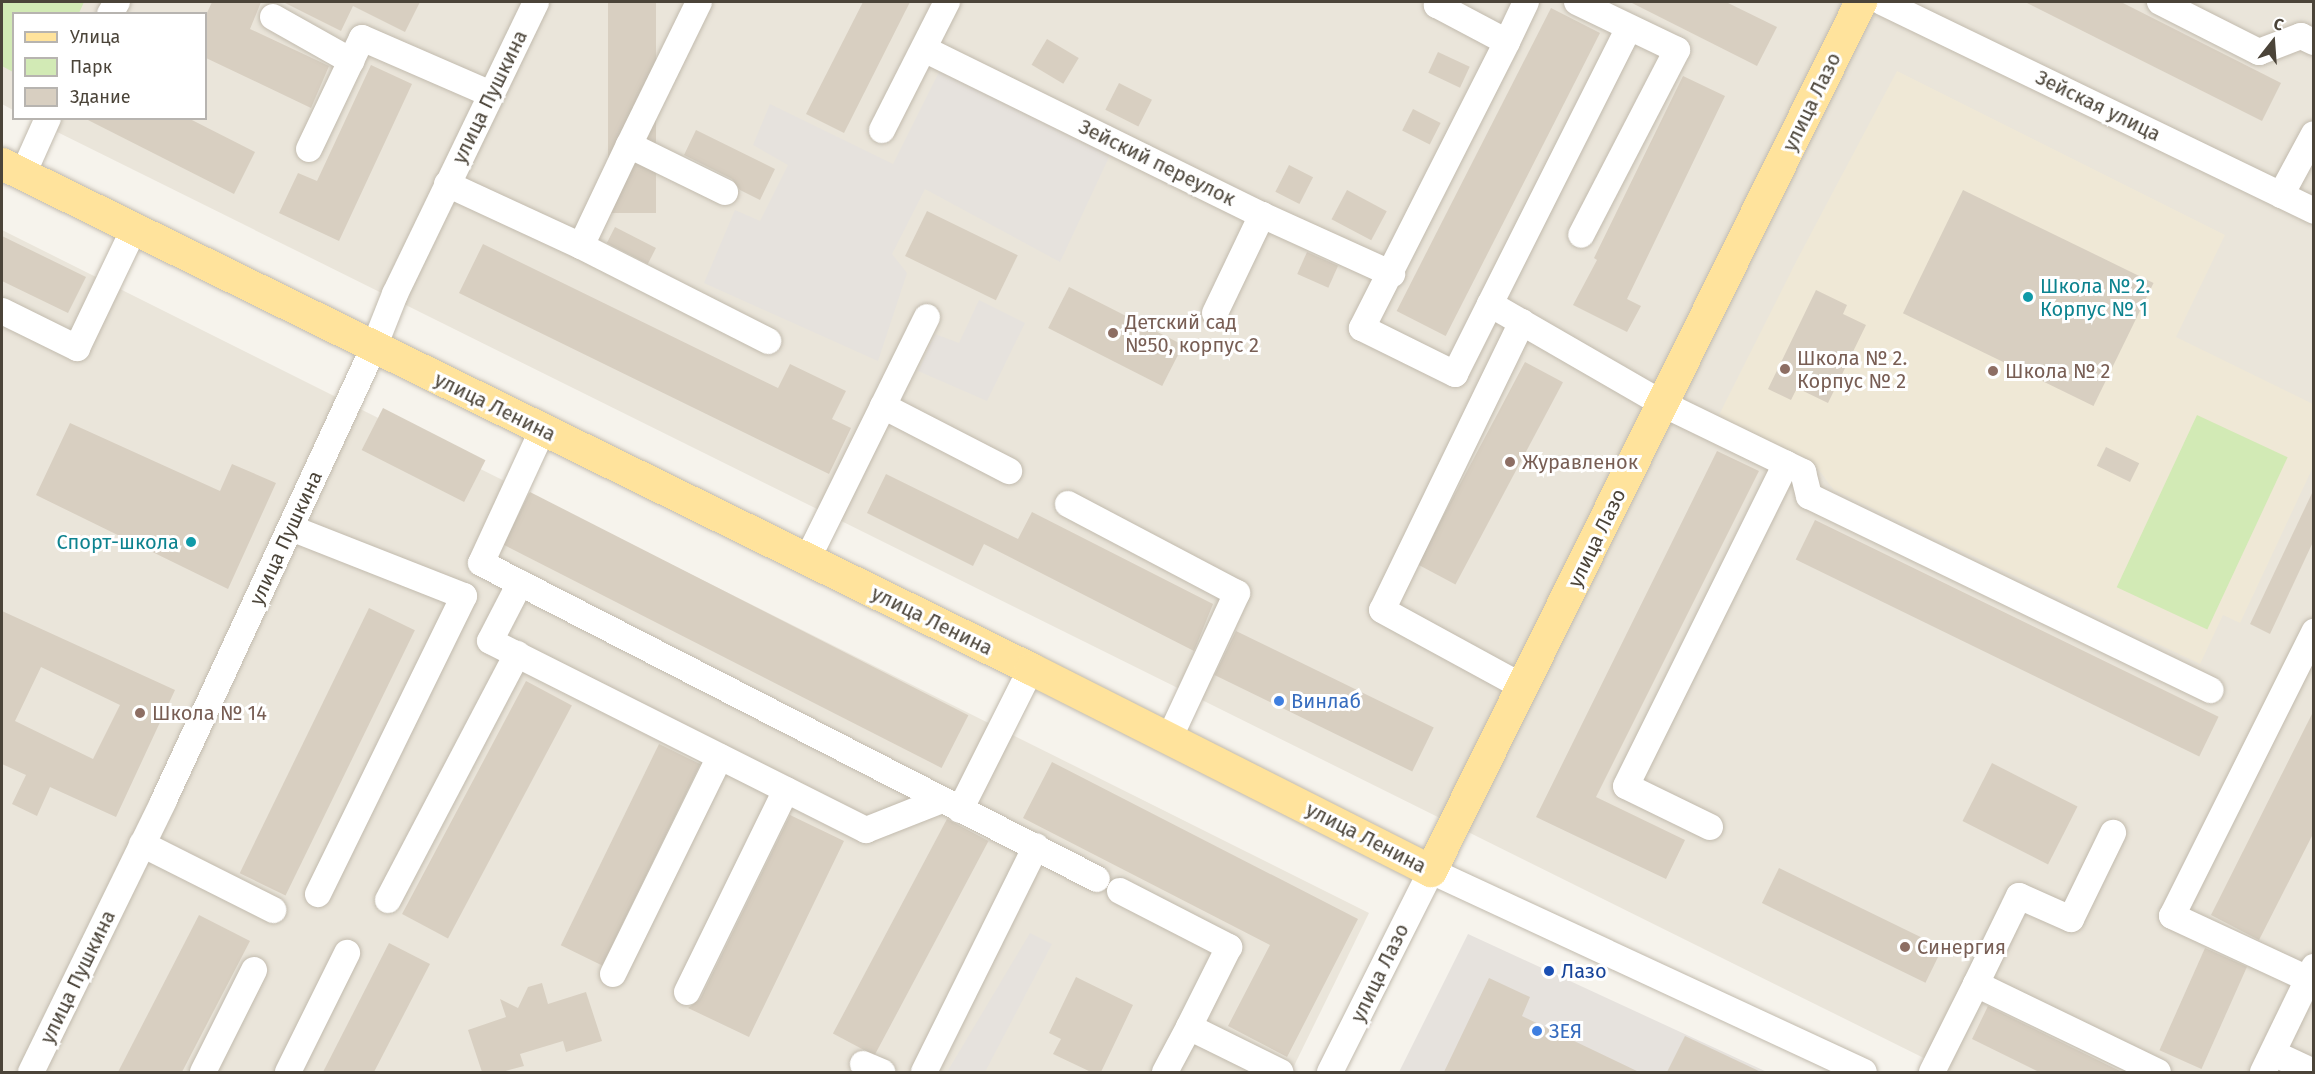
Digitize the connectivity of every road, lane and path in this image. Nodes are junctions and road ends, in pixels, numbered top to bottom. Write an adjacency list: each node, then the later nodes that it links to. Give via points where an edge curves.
1 (536, 2): 16 (street, улица Пушкина)
2 (699, 2): 20 (street)
3 (948, 2): 14 (street)
4 (1438, 2): 12 (street, via 1437,5)
5 (1526, 2): 12 (street)
6 (1577, 2): 11 (street)
7 (1861, 2): 39 (main road, улица Лазо)
8 (1882, 2): 25 (street, Зейская улица)
9 (2160, 2): 13 (street, via 2259,52 2301,36)
10 (273, 16): 15 (street)
11 (1629, 28): 29 (street, via 1677,50); 32 (street)
12 (1507, 42): 31 (street)
13 (2313, 42)
14 (924, 49): 18 (street); 27 (street, Зейский переулок)
15 (351, 61): 16 (street, via 362,38); 21 (street)
16 (491, 94): 23 (street, улица Пушкина)
17 (47, 120): 22 (street)
18 (882, 130)
19 (2313, 134): 25 (street)
20 (628, 145): 24 (street); 30 (street)
21 (309, 149)
22 (12, 169): 28 (main road, улица Ленина)
23 (447, 184): 30 (street); 38 (street, улица Пушкина)
24 (725, 192)
25 (2281, 195): 26 (street, Зейская улица)
26 (2313, 211)
27 (1262, 215): 31 (street, Зейский переулок); 34 (street)
28 (135, 229): 33 (street, via 77,348); 38 (main road, улица Ленина)
29 (1581, 236)
30 (581, 246): 37 (street)
31 (1392, 274): 32 (street, via 1362,328 1455,374)
32 (1490, 304): 36 (street)
33 (2, 311)
34 (1215, 313)
35 (927, 317): 40 (street)
36 (1522, 322): 39 (street); 51 (street, via 1382,610)
37 (768, 341)
38 (374, 347): 41 (main road, улица Ленина); 45 (street, улица Пушкина)
39 (1663, 404): 42 (street); 51 (main road, улица Лазо)
40 (883, 406): 43 (street); 46 (street)
41 (542, 431): 46 (main road, улица Ленина); 47 (street, via 481,562)
42 (1786, 463): 52 (street, via 1803,472 1809,496); 57 (street, via 1626,786)
43 (1009, 471)
44 (1068, 504): 53 (street, via 1237,593)
45 (291, 528): 59 (street, улица Пушкина); 64 (street, via 464,596)
46 (807, 560): 50 (main road, улица Ленина)
47 (520, 583): 49 (street, via 490,641); 56 (street)
48 (2313, 633): 69 (street, via 2172,916)
49 (517, 654): 54 (street); 65 (street)
50 (1031, 669): 53 (main road, улица Ленина); 56 (street)
51 (1523, 687): 61 (main road, улица Лазо)
52 (2211, 690)
53 (1169, 739): 61 (main road, улица Ленина)
54 (720, 757): 55 (street); 70 (street)
55 (786, 790): 56 (street, via 866,830); 72 (street)
56 (951, 805): 60 (street)
57 (1710, 827)
58 (2113, 833): 71 (street, via 2070,919 2019,896)
59 (142, 844): 66 (street); 75 (street, улица Пушкина)
60 (1036, 846): 62 (street); 78 (street)
61 (1431, 871): 81 (street, улица Лазо); 82 (street, улица Ленина)
62 (1097, 879)
63 (1120, 891): 73 (street, via 1229,947)
64 (318, 894)
65 (388, 900)
66 (273, 910)
67 (347, 953): 77 (street)
68 (254, 970): 76 (street)
69 (2311, 973): 74 (street)
70 (613, 974)
71 (1976, 984): 83 (street); 84 (street)
72 (687, 992)
73 (1189, 1027): 79 (street); 80 (street)
74 (2268, 1063): 85 (street)
75 (31, 1072)
76 (203, 1072)
77 (288, 1072)
78 (924, 1072)
79 (1165, 1072)
80 (1280, 1072)
81 (1330, 1072)
82 (1864, 1072)
83 (1932, 1072)
84 (2157, 1072)
85 (2313, 1072)

